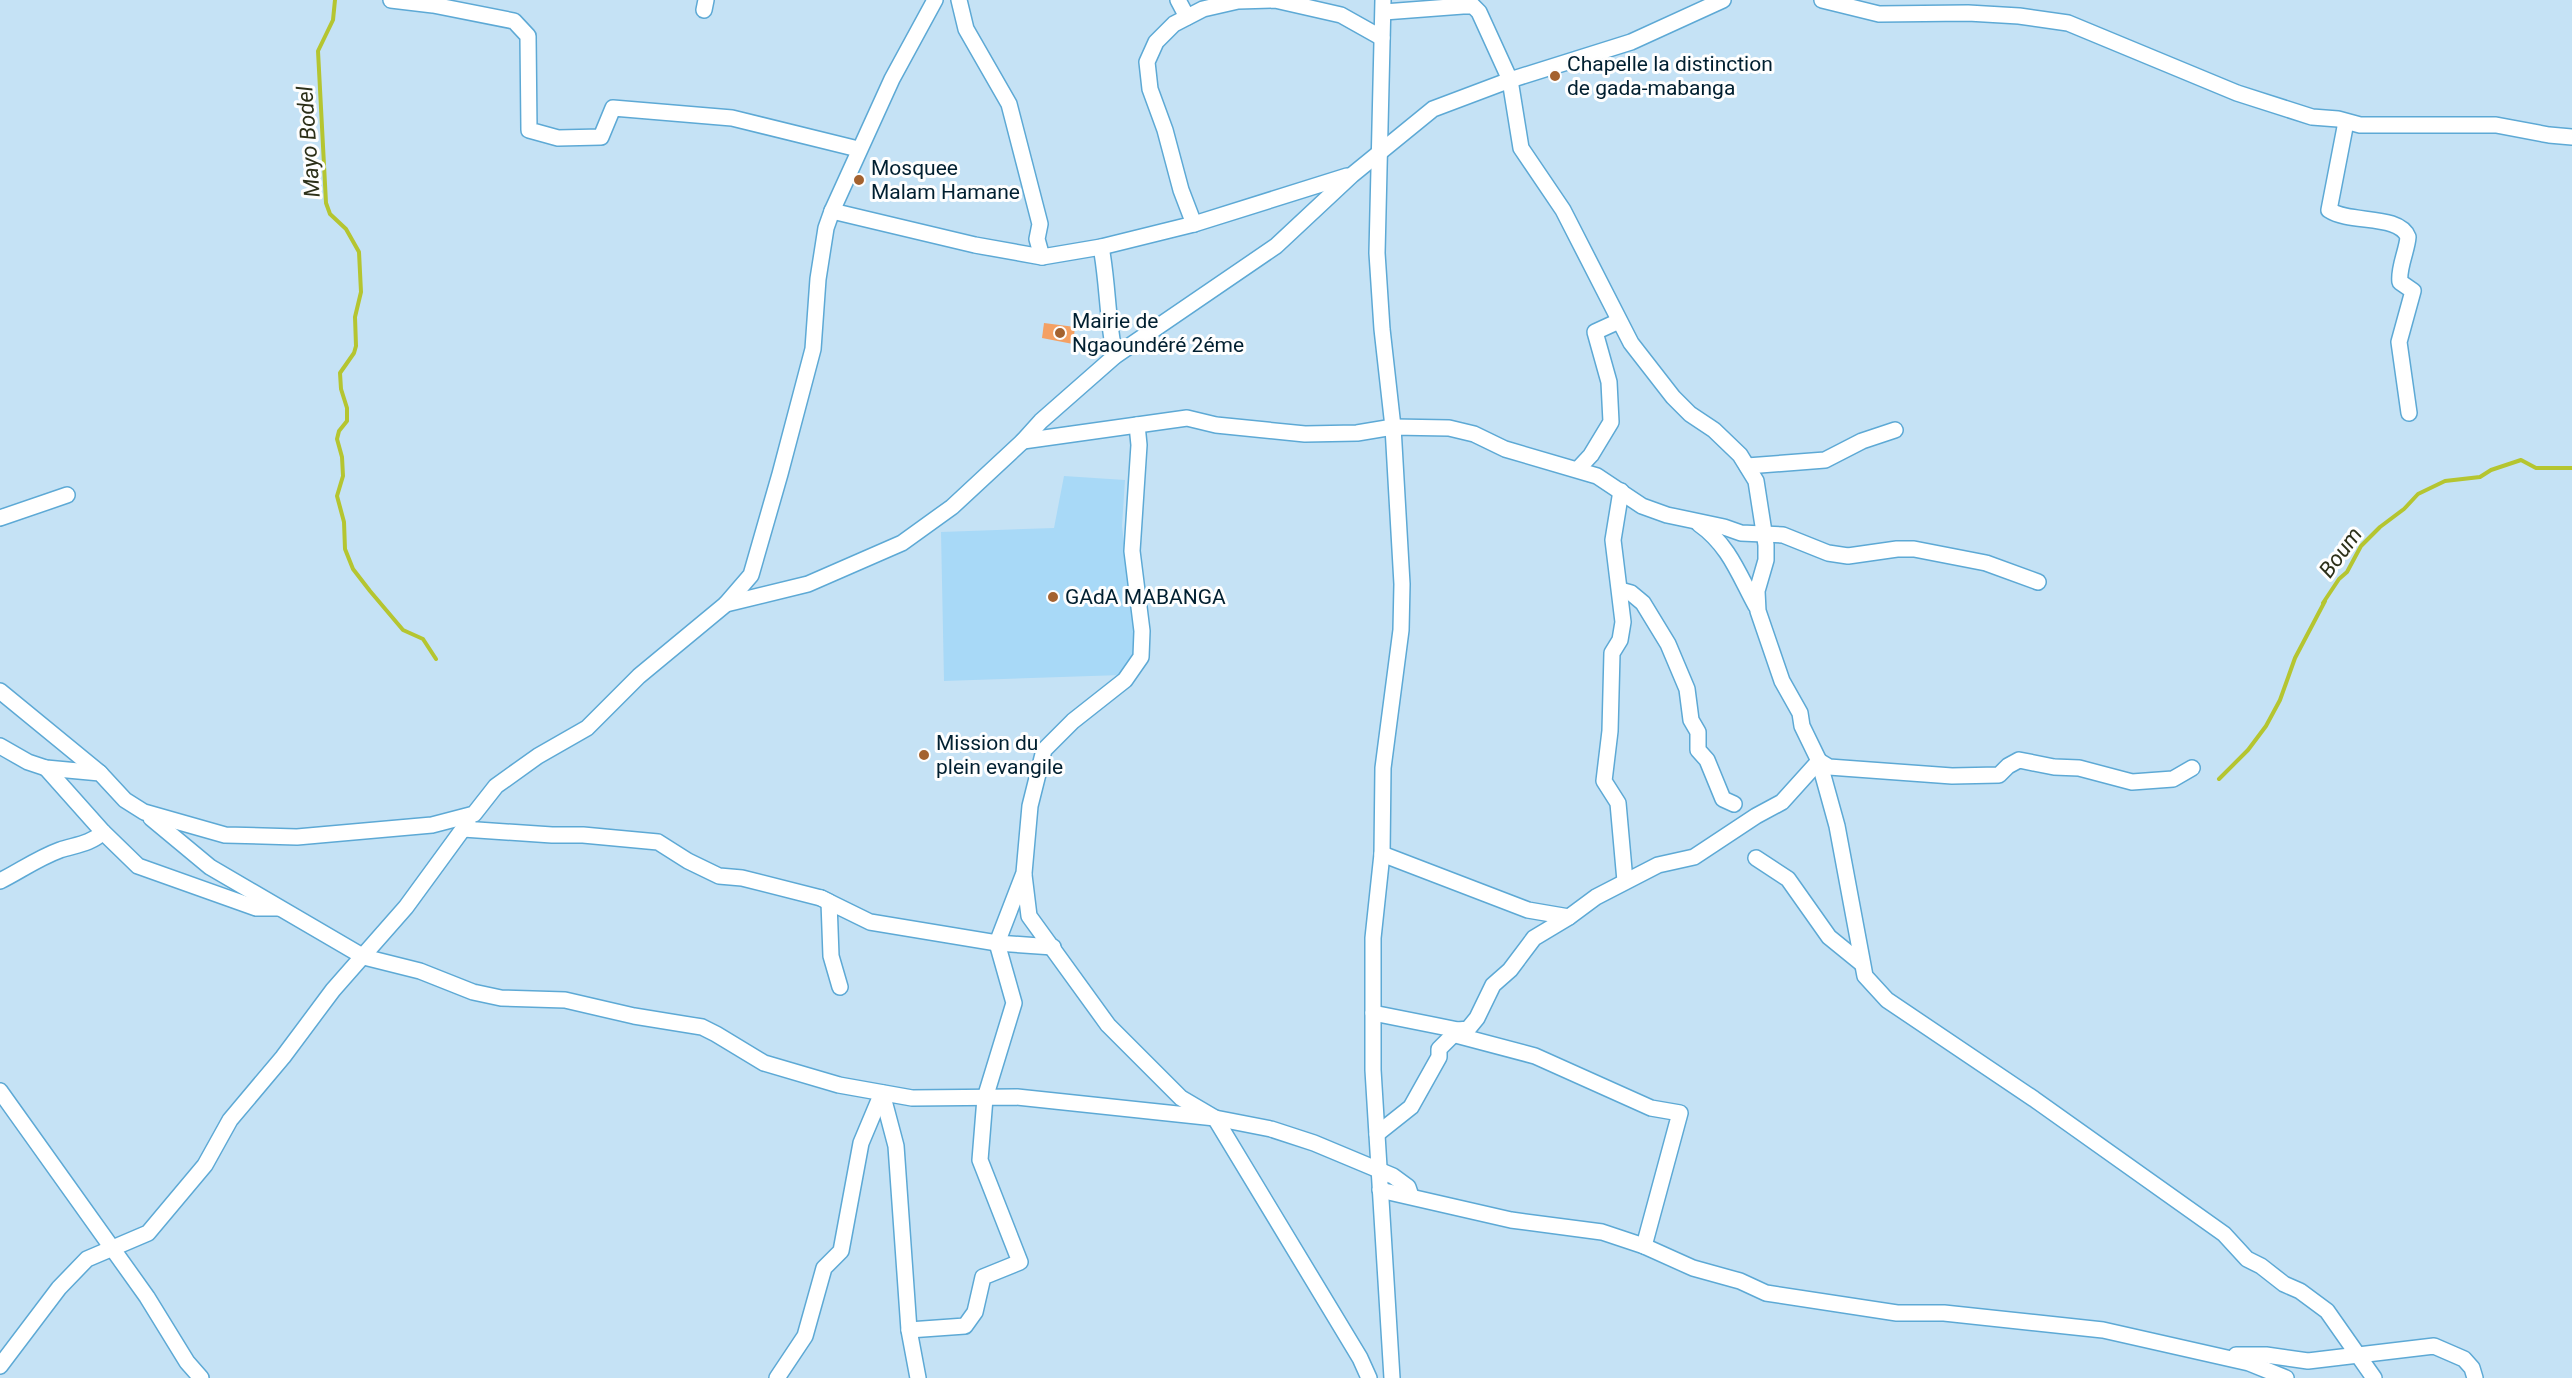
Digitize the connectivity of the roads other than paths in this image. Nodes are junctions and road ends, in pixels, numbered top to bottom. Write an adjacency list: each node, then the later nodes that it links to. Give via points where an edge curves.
1 (391, 0): 13 (street, via 514,21 528,36 529,130 558,138 601,137 613,108 732,118)
2 (935, 0): 13 (street)
3 (959, 0): 19 (street, via 966,29 1009,104 1016,124 1040,225 1037,239)
4 (1178, 0): 8 (street)
5 (1723, 0): 10 (street, via 1631,42)
6 (1822, 0): 11 (street, via 1879,14 1968,13 2068,23 2268,104)
7 (1384, 6): 9 (street); 10 (street, via 1473,6)
8 (1187, 17): 9 (street, via 1238,1 1275,0 1341,15); 17 (street, via 1156,42 1147,62 1150,89)
9 (1382, 38): 14 (street)
10 (1510, 81): 14 (street, via 1433,109); 20 (street, via 1521,148 1563,210)
11 (2346, 122): 12 (street, via 2496,125); 22 (street, via 2329,210 2346,217 2400,226 2408,237 2399,276 2400,282 2412,291 2399,342)
12 (2572, 137)
13 (858, 149): 16 (street)
14 (1379, 153): 15 (street); 24 (street, via 1377,253)
15 (1352, 175): 17 (street); 21 (street, via 1276,246)
16 (832, 211): 19 (street); 36 (street, via 818,279 813,349 780,474 751,575)
17 (1194, 224): 18 (street)
18 (1101, 247): 19 (street); 21 (street)
19 (1042, 257)
20 (1619, 321): 27 (street, via 1673,397 1714,430); 28 (street, via 1595,332 1609,382 1611,422)
21 (1115, 356): 26 (street)
22 (2409, 414)
23 (1137, 425): 24 (street, via 1187,418 1216,425 1305,434 1357,434); 26 (street); 51 (street, via 1132,551 1142,631 1141,657 1125,680 1044,750 1030,806)
24 (1393, 427): 28 (street, via 1449,428 1551,464); 49 (street, via 1401,630 1383,768)
25 (1895, 430): 27 (street, via 1825,460)
26 (1023, 441): 36 (street, via 952,507 902,543 808,584)
27 (1747, 466): 33 (street, via 1756,481)
28 (1578, 469): 29 (street)
29 (1621, 491): 32 (street, via 1642,506); 35 (street, via 1613,540)
30 (67, 495): 31 (street)
31 (0, 518)
32 (1696, 522): 33 (street); 37 (street, via 1736,564)
33 (1764, 535): 34 (street, via 1782,535 1828,553 1848,556 1914,549 1986,563); 37 (street, via 1766,560 1757,591)
34 (2038, 582)
35 (1620, 590): 44 (street, via 1643,603 1668,644 1687,689 1691,720 1698,732 1698,750 1707,760 1723,799); 53 (street, via 1623,622 1620,640 1612,654 1604,781 1618,803)
36 (726, 604): 46 (street, via 639,676 587,728 496,786)
37 (1758, 611): 40 (street, via 1782,681 1800,713)
38 (0, 691): 43 (street)
39 (0, 746): 41 (street)
40 (1819, 762): 42 (street, via 1829,767 1952,776 1999,775 2019,760 2079,768 2132,782 2173,779); 53 (street, via 1782,802 1694,857 1658,865); 60 (street, via 1837,826)
41 (46, 768): 43 (street); 48 (street)
42 (2192, 768)
43 (100, 773): 45 (street, via 125,800)
44 (1734, 804)
45 (144, 812): 46 (street, via 225,835 297,837 432,825); 55 (street, via 210,867)
46 (474, 814): 47 (street)
47 (463, 829): 54 (street, via 658,842 719,876); 59 (street)
48 (103, 832): 52 (street, via 96,839 24,866); 55 (street, via 138,866 256,908)
49 (1382, 854): 56 (street, via 1528,910); 62 (street, via 1373,938)
50 (1756, 858): 60 (street, via 1788,879 1829,937)
51 (1024, 873): 57 (street); 58 (street, via 1029,916)
52 (0, 881)
53 (1625, 881): 56 (street)
54 (821, 898): 57 (street, via 870,922); 61 (street, via 829,902 831,956)
55 (278, 908): 59 (street)
56 (1569, 917): 63 (street, via 1534,938 1493,985 1468,1029)
57 (997, 943): 58 (street); 66 (street, via 1014,1003)
58 (1053, 947): 67 (street, via 1108,1025 1181,1098)
59 (364, 957): 65 (street, via 501,998 565,1000 702,1027 764,1063); 73 (street, via 230,1120 205,1165 148,1233)
60 (1861, 963): 75 (street, via 1865,976 1887,1000 2034,1099 2224,1234 2247,1259 2327,1311)
61 (840, 987)
62 (1373, 1012): 63 (street); 68 (street)
63 (1455, 1032): 68 (street, via 1439,1049 1439,1057 1411,1107); 72 (street, via 1535,1056 1651,1108 1680,1113)
64 (0, 1091): 73 (street)
65 (882, 1093): 66 (street, via 912,1098); 74 (street, via 896,1146); 79 (street, via 861,1143 841,1251 824,1268 805,1336)
66 (984, 1098): 67 (street, via 1017,1097); 74 (street, via 980,1160 1020,1262 983,1277 975,1312 965,1326)
67 (1215, 1119): 69 (street, via 1314,1143); 81 (street)
68 (1377, 1134): 69 (street)
69 (1379, 1172): 70 (street); 71 (street, via 1403,1181)
70 (1380, 1190): 71 (street); 82 (street)
71 (1411, 1196): 72 (street, via 1512,1220 1602,1232)
72 (1644, 1245): 76 (street, via 1693,1268 1779,1295 1897,1313 2103,1330)
73 (112, 1248): 77 (street, via 87,1259 59,1288); 78 (street)
74 (909, 1330): 80 (street)
75 (2356, 1354): 76 (street, via 2308,1361 2240,1354); 84 (street); 85 (street, via 2434,1346 2464,1359)
76 (2228, 1358): 83 (street)
77 (0, 1366)
78 (201, 1378)
79 (777, 1378)
80 (918, 1378)
81 (1369, 1378)
82 (1392, 1378)
83 (2286, 1378)
84 (2374, 1378)
85 (2475, 1378)

